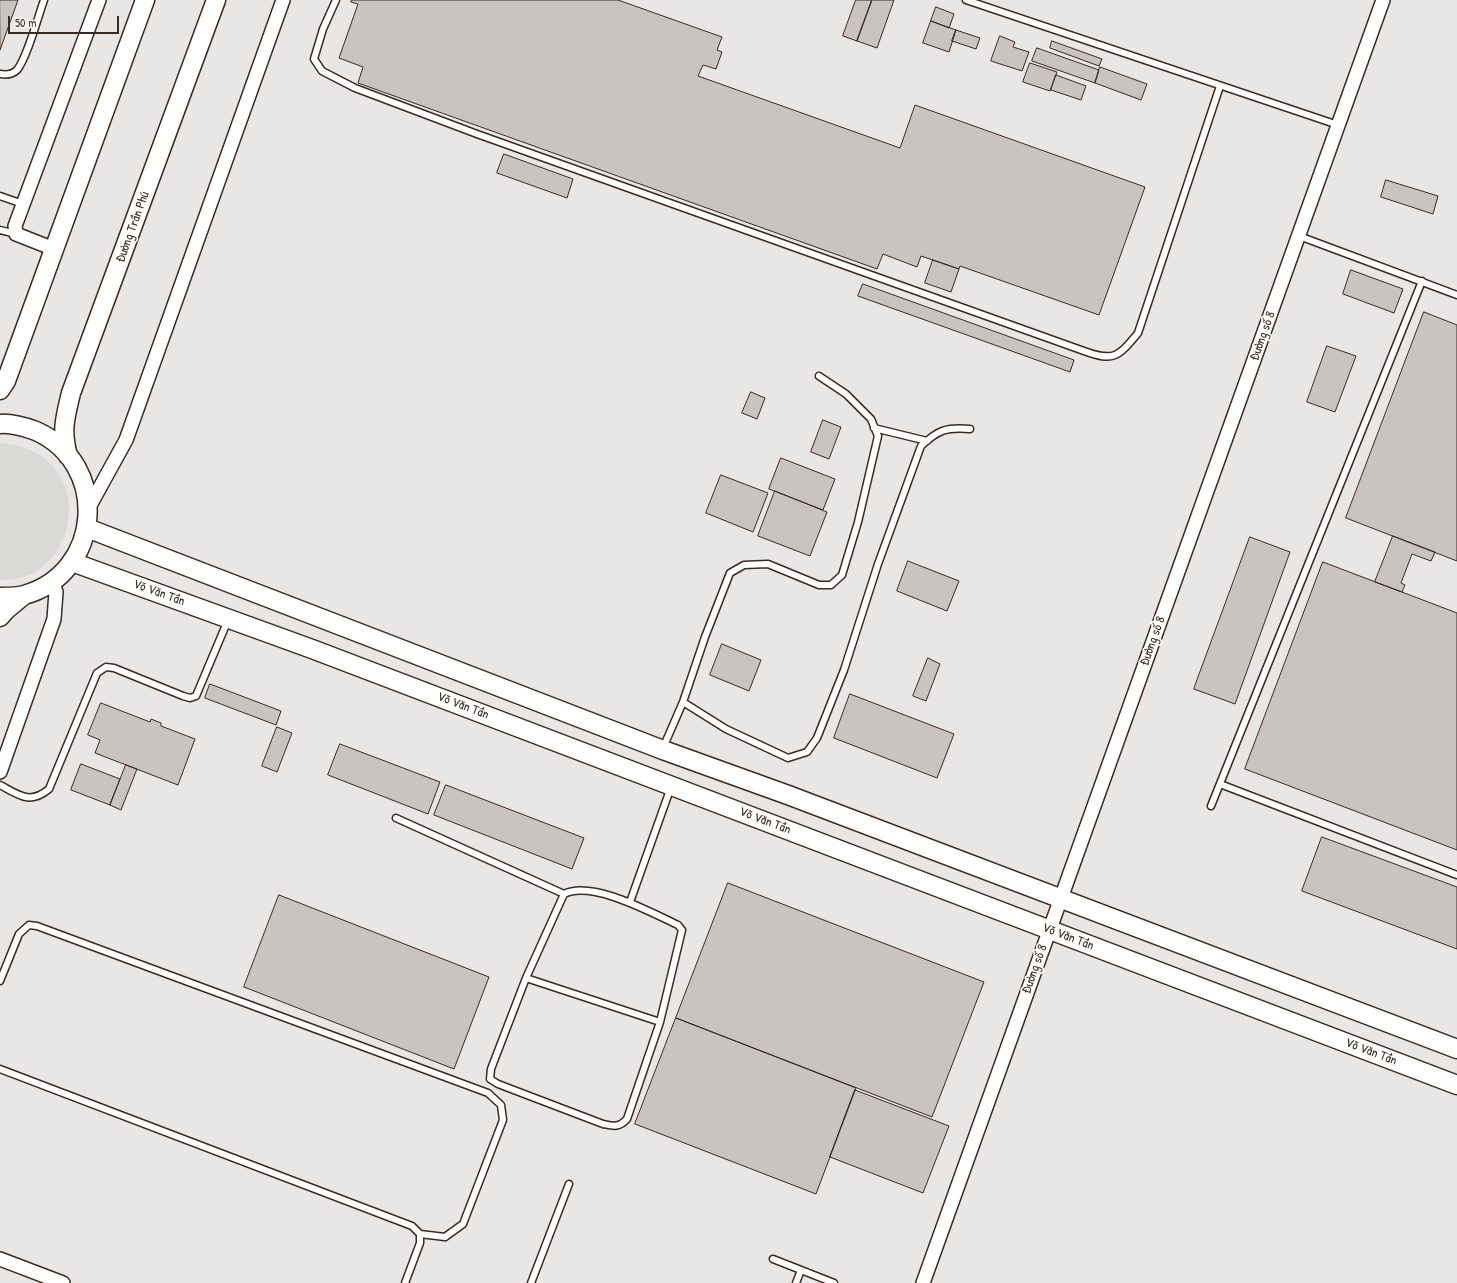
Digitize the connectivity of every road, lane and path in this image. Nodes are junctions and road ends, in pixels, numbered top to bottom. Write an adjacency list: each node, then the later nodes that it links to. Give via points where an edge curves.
1 (44, 0): 9 (lane, via 24,58 16,71 7,76)
2 (99, 0): 13 (street)
3 (145, 0): 17 (street)
4 (216, 0): 26 (street, Đường Trần Phú, via 71,393 63,437)
5 (282, 0): 27 (street, via 126,440)
6 (336, 0): 10 (lane, via 323,29 314,59 322,72 349,86 795,248 1110,358 1120,354 1138,333)
7 (966, 0): 10 (lane)
8 (1383, 0): 11 (street, Đường số 8)
9 (0, 74)
10 (1220, 86): 11 (lane)
11 (1338, 125): 16 (street, Đường số 8)
12 (0, 196): 13 (lane)
13 (23, 204): 15 (street, via 15,226)
14 (0, 230): 15 (lane)
15 (16, 234): 17 (street)
16 (1299, 236): 18 (lane); 45 (street, Đường số 8)
17 (54, 249): 21 (street, via 6,381)
18 (1422, 281): 19 (lane); 38 (lane)
19 (1457, 295)
20 (819, 376): 23 (lane, via 846,394)
21 (0, 390)
22 (0, 424): 26 (street, via 25,427 46,436)
23 (874, 428): 25 (lane); 35 (lane, via 878,436 858,522 842,575 831,585 819,585 768,564 744,565 730,573 705,637)
24 (970, 429): 25 (lane, via 957,428 936,432)
25 (927, 441): 35 (lane, via 921,446 878,564 844,670 817,738 807,752 788,758 726,729)
26 (68, 456): 27 (street, via 77,468 85,487)
27 (88, 509): 28 (street)
28 (87, 528): 29 (street); 36 (street)
29 (72, 562): 30 (street); 34 (street, Võ Văn Tần)
30 (52, 582): 31 (street); 37 (street, via 56,592 54,619)
31 (24, 595): 32 (street); 33 (street)
32 (0, 597)
33 (0, 617)
34 (228, 618): 39 (lane, via 196,696 183,696 106,667 97,673 48,789 40,796 30,799); 40 (street, Võ Văn Tần)
35 (684, 702): 36 (lane)
36 (663, 750): 45 (street)
37 (0, 772)
38 (1220, 784): 41 (lane); 43 (lane)
39 (0, 785)
40 (672, 786): 46 (lane); 47 (street, Võ Văn Tần)
41 (1211, 806)
42 (396, 818): 44 (lane)
43 (1457, 875)
44 (564, 894): 46 (lane, via 571,890 583,889); 48 (lane)
45 (1061, 898): 47 (street, Đường số 8); 51 (street)
46 (630, 902): 50 (lane, via 678,924 682,930)
47 (1050, 929): 53 (street, Võ Văn Tần); 64 (street, Đường số 8)
48 (526, 978): 50 (lane); 50 (lane, via 491,1069 490,1079 603,1124 615,1127 627,1119)
49 (0, 981): 55 (lane, via 19,934 29,925 37,926 488,1093 501,1105 503,1120 463,1224 445,1237)
50 (660, 1022)
51 (1457, 1049)
52 (0, 1069): 55 (lane, via 412,1226)
53 (1457, 1085)
54 (569, 1184): 61 (lane)
55 (420, 1234): 60 (lane, via 420,1243)
56 (0, 1259): 59 (street)
57 (772, 1259): 58 (lane)
58 (801, 1270): 62 (lane); 63 (lane)
59 (63, 1283)
60 (405, 1283)
61 (531, 1283)
62 (796, 1283)
63 (834, 1283)
64 (923, 1283)

